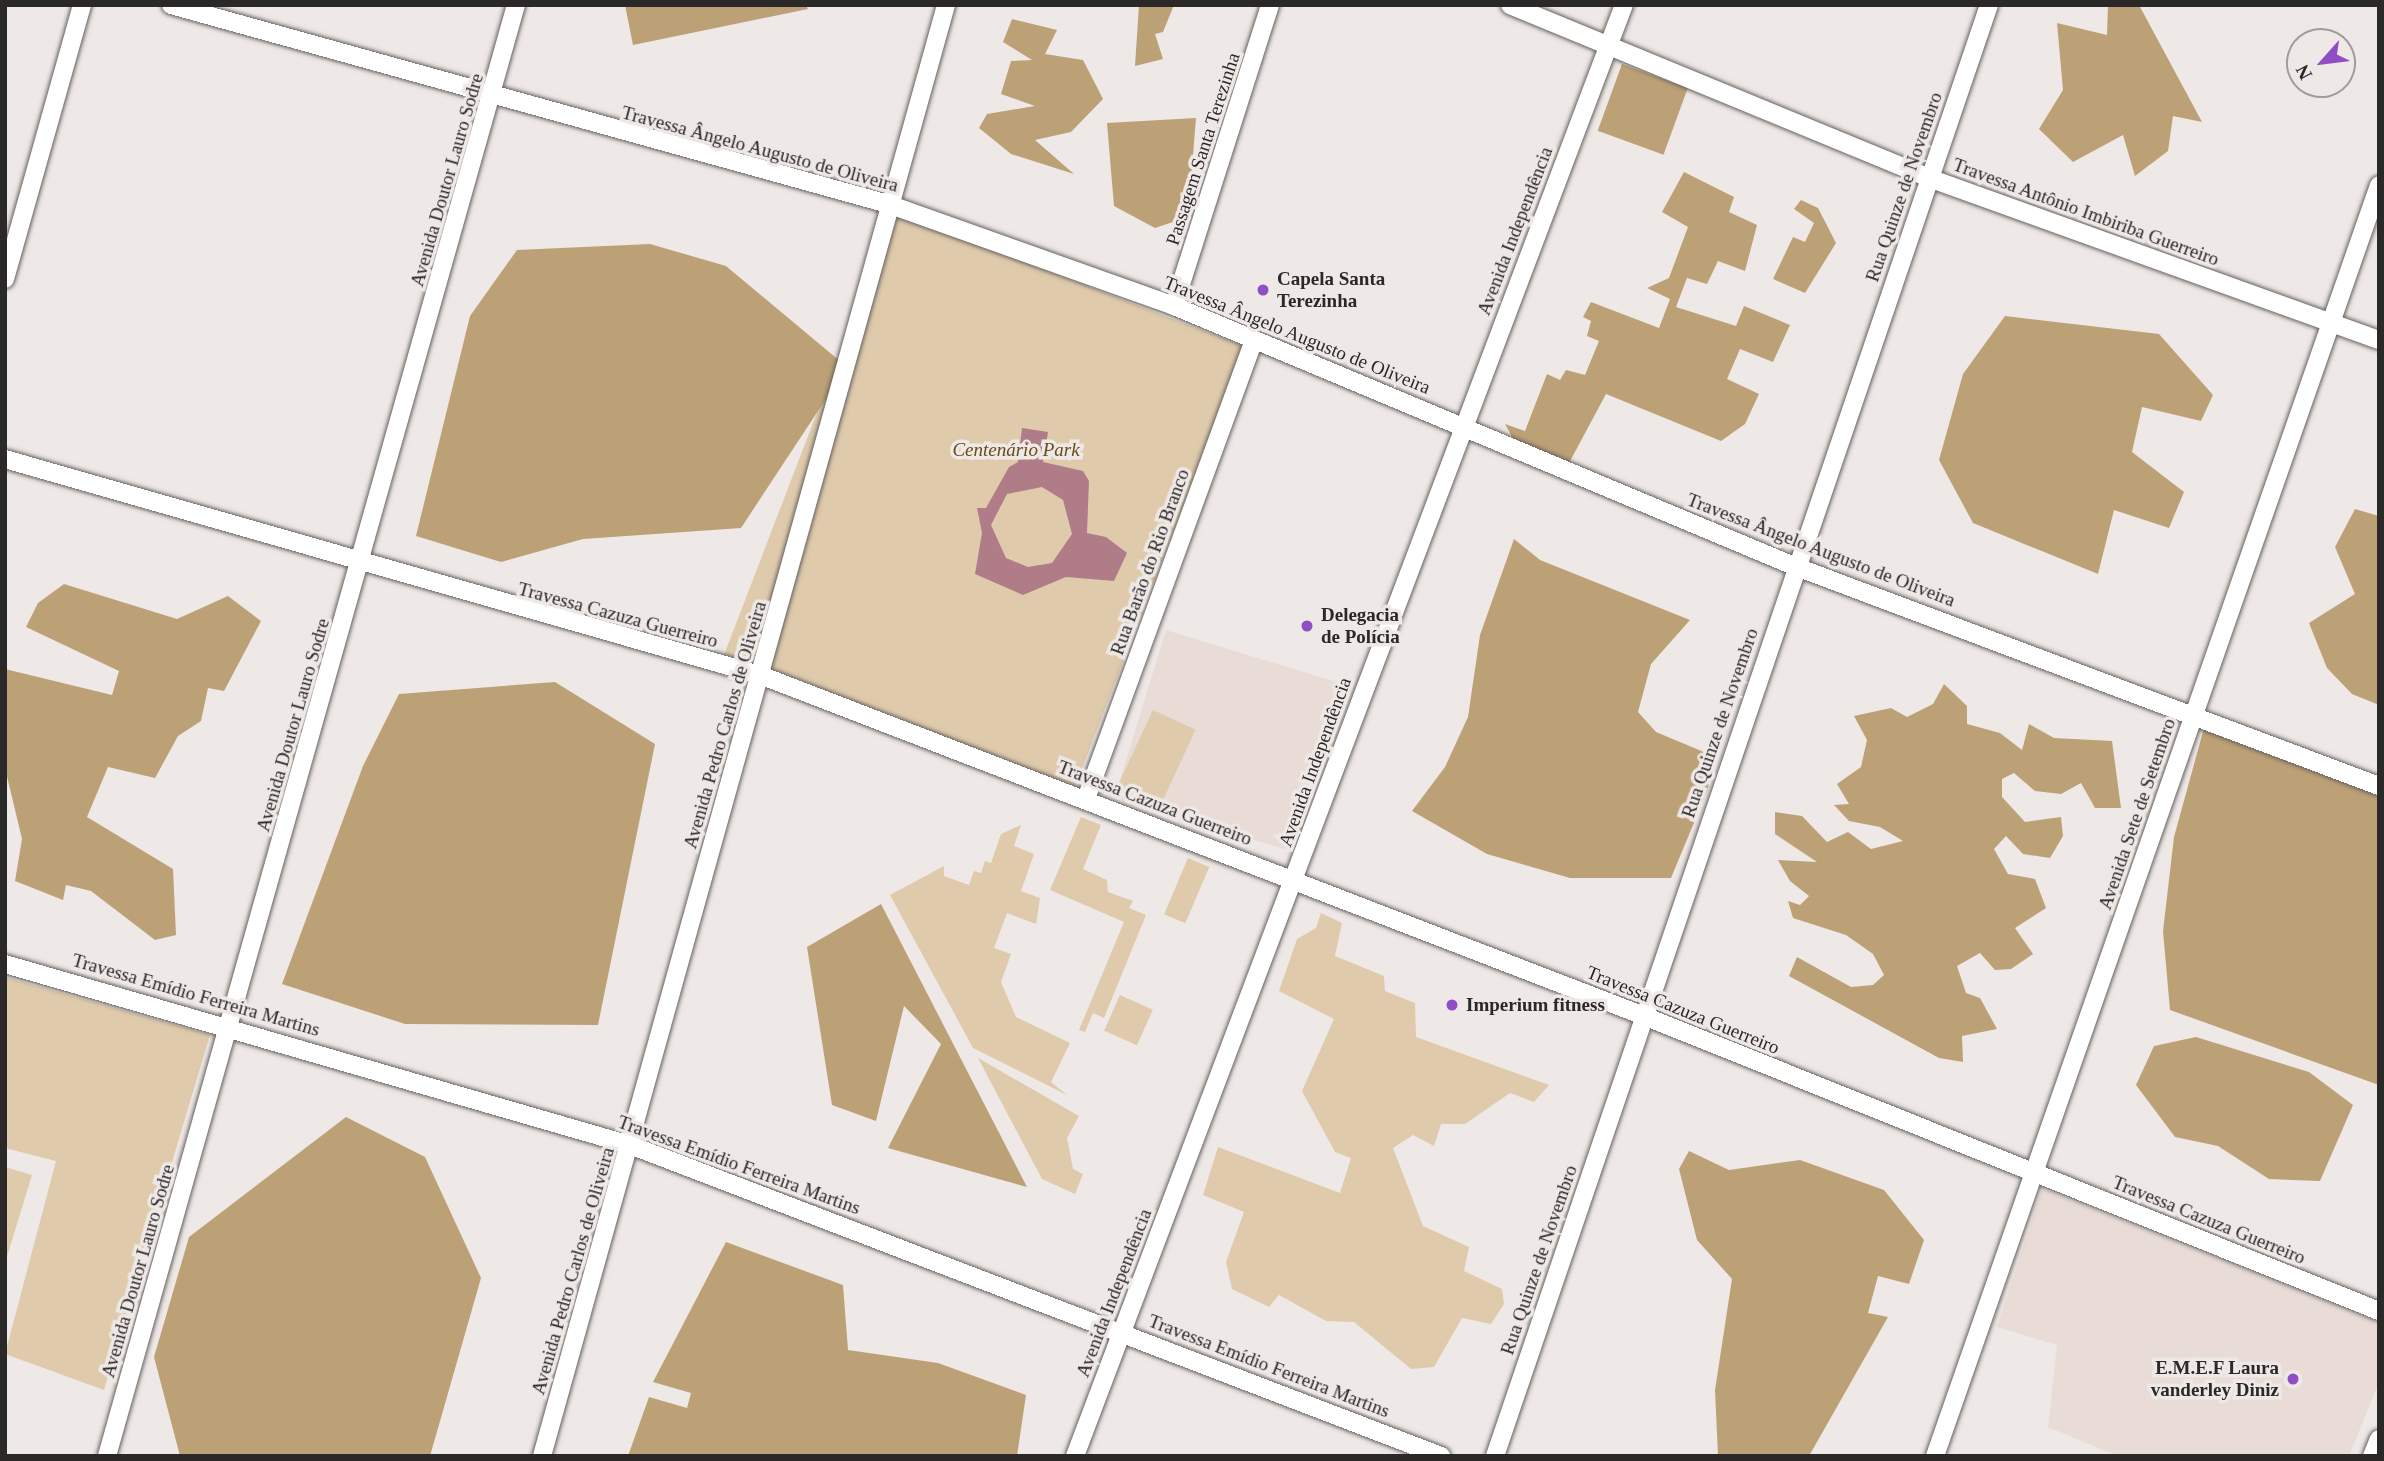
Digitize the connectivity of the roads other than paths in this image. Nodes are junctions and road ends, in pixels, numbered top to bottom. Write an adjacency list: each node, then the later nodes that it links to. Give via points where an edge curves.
1 (82, 5): 14 (street)
2 (171, 5): 10 (street, Travessa Ângelo Augusto de Oliveira)
3 (516, 5): 10 (street, Avenida Doutor Lauro Sodre)
4 (946, 5): 13 (street, Avenida Pedro Carlos de Oliveira)
5 (1270, 5): 15 (street, Passagem Santa Terezinha)
6 (1510, 5): 9 (street, Travessa Antônio Imbiriba Guerreiro)
7 (1624, 5): 9 (street, Avenida Independência)
8 (1989, 5): 11 (street, Rua Quinze de Novembro)
9 (1609, 46): 11 (street, Travessa Antônio Imbiriba Guerreiro); 19 (street, Avenida Independência)
10 (492, 98): 13 (street, Travessa Ângelo Augusto de Oliveira); 21 (street, Avenida Doutor Lauro Sodre)
11 (1929, 178): 16 (street, Travessa Antônio Imbiriba Guerreiro); 22 (street, Rua Quinze de Novembro)
12 (2379, 185): 16 (street, Avenida Sete de Setembro)
13 (888, 204): 15 (street, Travessa Ângelo Augusto de Oliveira); 23 (street, Avenida Pedro Carlos de Oliveira)
14 (5, 279)
15 (1174, 306): 18 (street, Travessa Ângelo Augusto de Oliveira)
16 (2332, 323): 17 (street, Travessa Antônio Imbiriba Guerreiro); 24 (street, Avenida Sete de Setembro)
17 (2379, 340)
18 (1254, 341): 19 (street, Travessa Ângelo Augusto de Oliveira); 26 (street, Rua Barão do Rio Branco)
19 (1462, 426): 22 (street, Travessa Ângelo Augusto de Oliveira); 27 (street, Avenida Independência)
20 (5, 459): 21 (street, Travessa Cazuza Guerreiro)
21 (360, 566): 23 (street, Travessa Cazuza Guerreiro); 30 (street, Avenida Doutor Lauro Sodre)
22 (1794, 566): 24 (street, Travessa Ângelo Augusto de Oliveira); 29 (street, Rua Quinze de Novembro)
23 (760, 675): 26 (street, Travessa Cazuza Guerreiro); 31 (street, Avenida Pedro Carlos de Oliveira)
24 (2194, 713): 25 (street, Travessa Ângelo Augusto de Oliveira); 32 (street, Avenida Sete de Setembro)
25 (2379, 786)
26 (1086, 799): 27 (street, Travessa Cazuza Guerreiro)
27 (1294, 879): 29 (street, Travessa Cazuza Guerreiro); 34 (street, Avenida Independência)
28 (5, 964): 30 (street, Travessa Emídio Ferreira Martins)
29 (1644, 1016): 32 (street, Travessa Cazuza Guerreiro); 40 (street, Rua Quinze de Novembro)
30 (230, 1025): 31 (street, Travessa Emídio Ferreira Martins); 36 (street, Avenida Doutor Lauro Sodre)
31 (630, 1145): 34 (street, Travessa Emídio Ferreira Martins); 37 (street, Avenida Pedro Carlos de Oliveira)
32 (2035, 1173): 33 (street, Travessa Cazuza Guerreiro); 41 (street, Avenida Sete de Setembro)
33 (2379, 1311)
34 (1122, 1331): 38 (street, Avenida Independência); 39 (street, Travessa Emídio Ferreira Martins)
35 (2379, 1439): 42 (street)
36 (107, 1456)
37 (542, 1456)
38 (1075, 1456)
39 (1441, 1456)
40 (1495, 1456)
41 (1935, 1456)
42 (2372, 1456)

